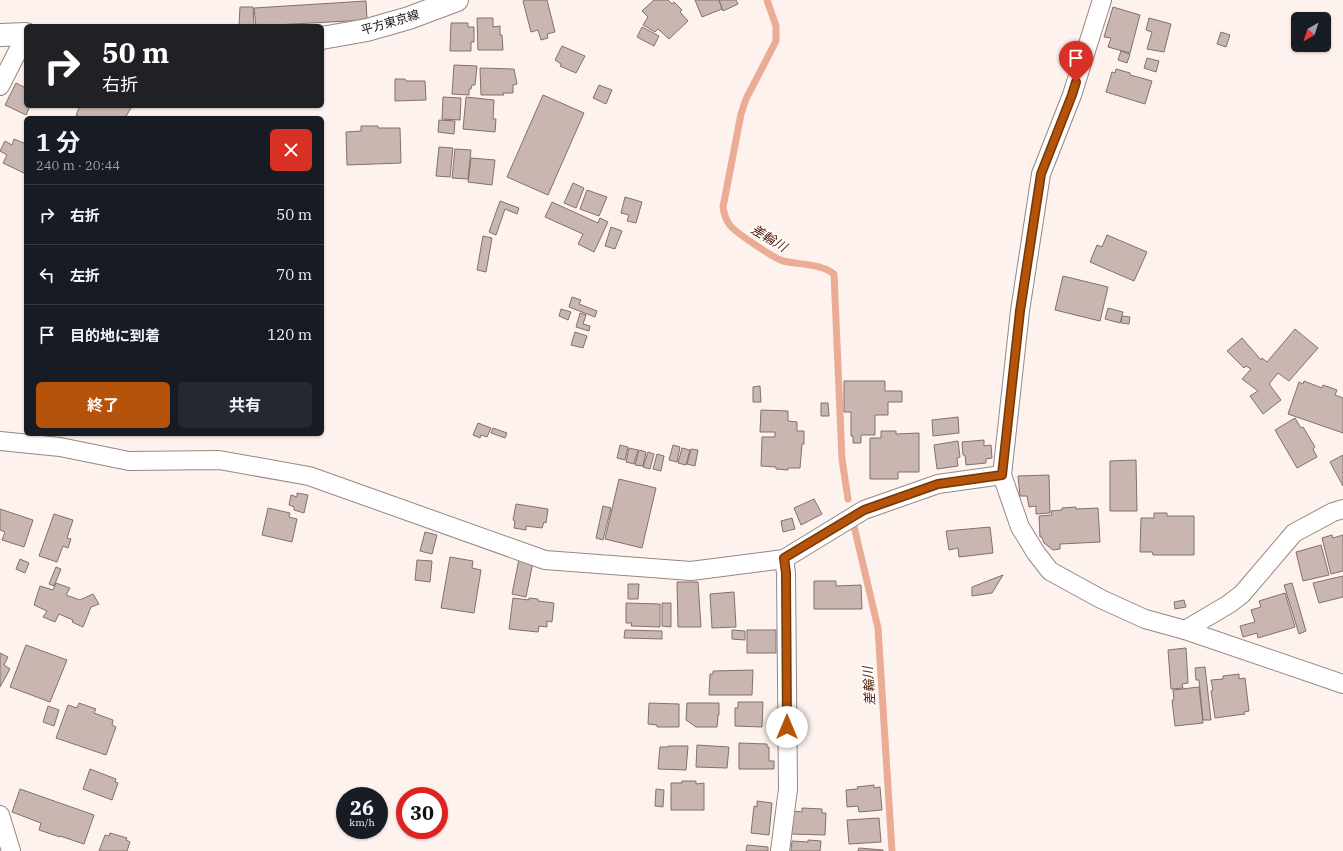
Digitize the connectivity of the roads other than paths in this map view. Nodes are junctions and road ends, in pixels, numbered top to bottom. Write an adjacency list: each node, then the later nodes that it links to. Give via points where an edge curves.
1 (457, 0): 5 (main road, 平方東京線, via 367,30)
2 (1102, 0): 9 (street, via 1072,95 1041,174 1020,311)
3 (0, 35): 4 (main road)
4 (24, 35)
5 (324, 38)
6 (24, 39): 7 (street)
7 (0, 86)
8 (0, 441): 11 (street, via 60,447 130,461 219,460 309,476 545,560 691,571)
9 (1002, 475): 11 (street, via 938,484 864,510); 12 (street, via 1020,527 1050,571 1145,620)
10 (1343, 509): 12 (street, via 1294,533 1242,594 1230,604)
11 (784, 558): 16 (street, via 788,789)
12 (1185, 630): 13 (street)
13 (1343, 684)
14 (0, 815): 15 (street)
15 (11, 851)
16 (780, 851)

